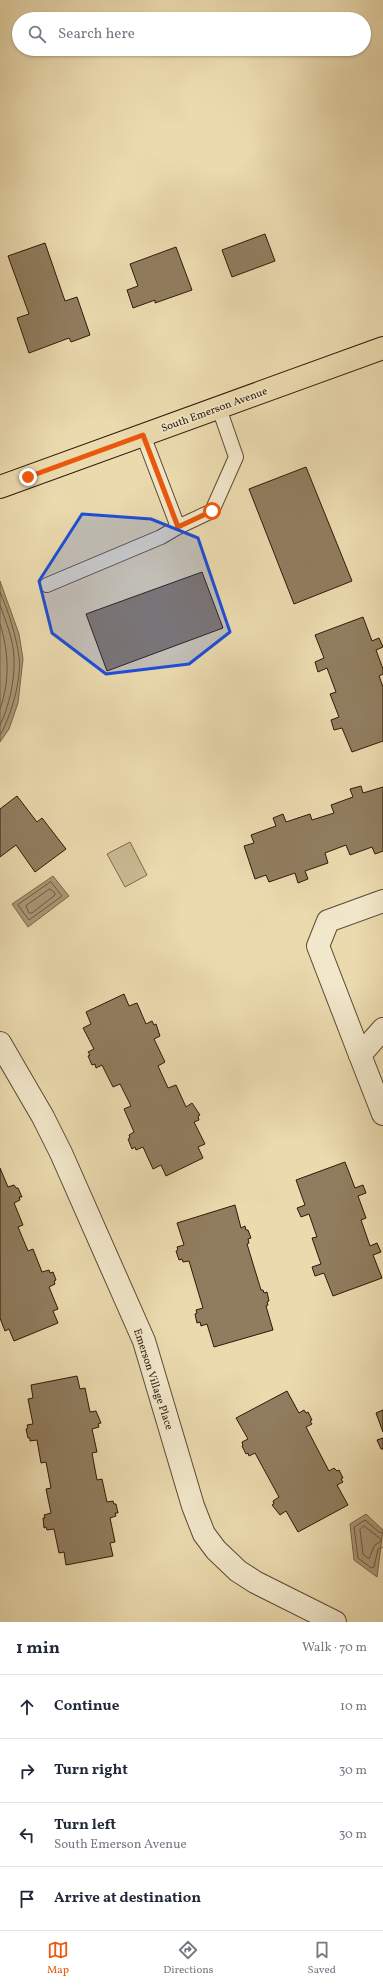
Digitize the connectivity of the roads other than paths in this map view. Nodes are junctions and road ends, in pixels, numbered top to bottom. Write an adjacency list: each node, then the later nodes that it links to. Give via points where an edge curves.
1 (383, 348): 2 (main road, South Emerson Avenue)
2 (218, 408): 3 (main road, South Emerson Avenue); 5 (lane, via 236,457 212,511)
3 (143, 435): 4 (main road, South Emerson Avenue); 5 (lane)
4 (0, 487)
5 (178, 527): 6 (lane, via 161,537)
6 (47, 585)
7 (383, 901): 10 (street, via 328,921 318,946)
8 (383, 1029): 10 (street)
9 (0, 1043): 12 (street, Emerson Village Place, via 61,1153 144,1341 193,1506 204,1534 238,1571)
10 (360, 1054): 11 (street)
11 (383, 1114)
12 (334, 1622)

